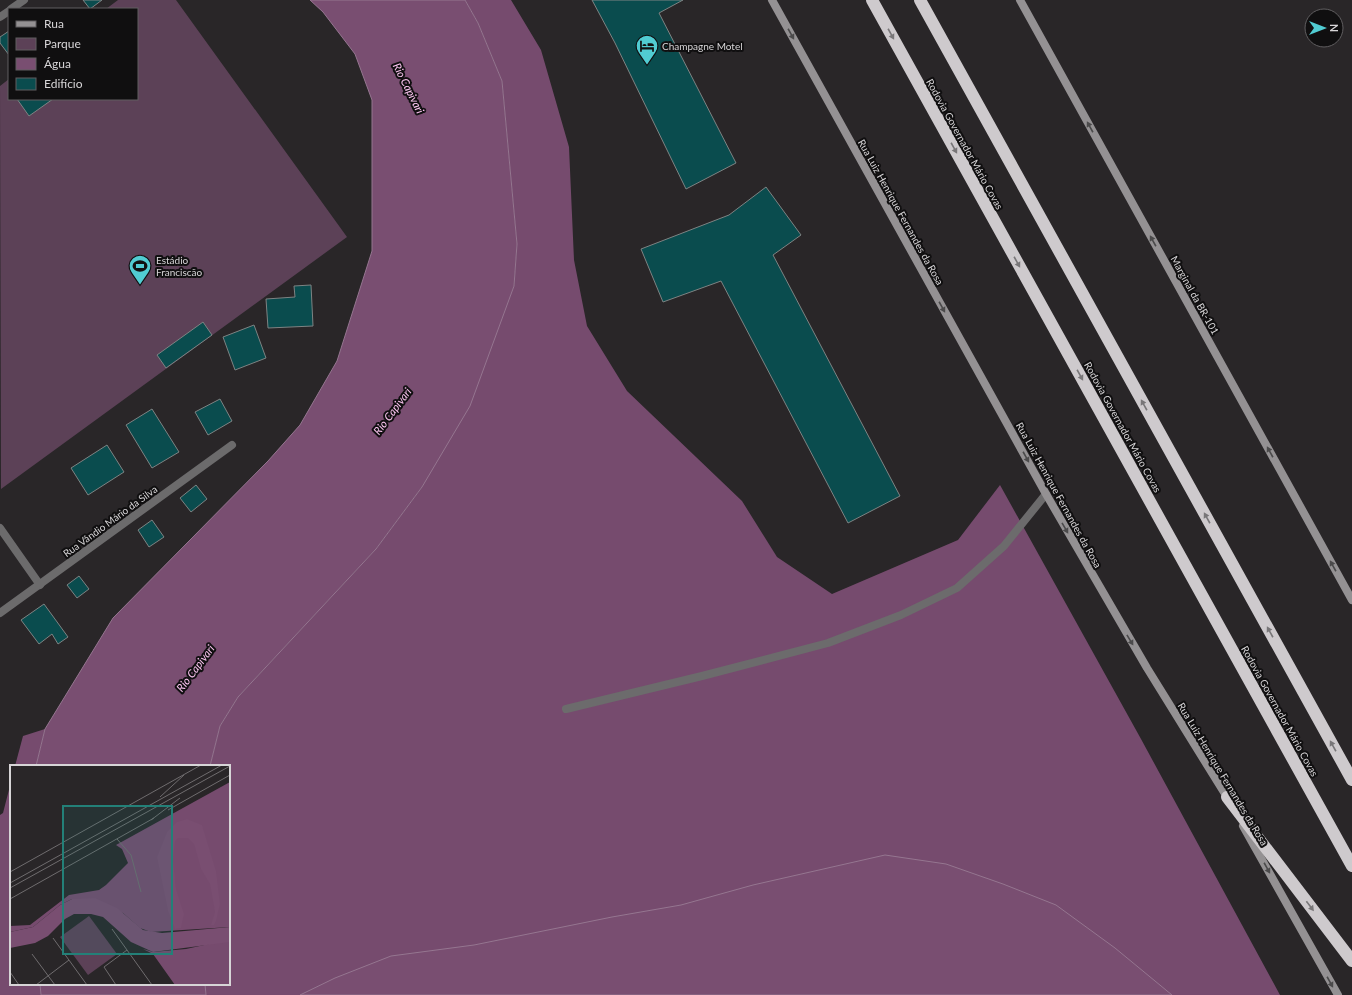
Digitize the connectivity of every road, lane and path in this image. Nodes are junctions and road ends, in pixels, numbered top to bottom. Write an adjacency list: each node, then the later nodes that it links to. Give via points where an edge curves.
1 (24, 0): 6 (street)
2 (772, 0): 10 (main road, Rua Luiz Henrique Fernandes da Rosa, one-way to 10)
3 (872, 0): 18 (highway, Rodovia Governador Mário Covas, one-way to 18)
4 (920, 0): 16 (highway, one-way to 4)
5 (1020, 0): 13 (main road, Marginal da BR-101, one-way to 5)
6 (12, 8)
7 (8, 12): 8 (street)
8 (0, 18)
9 (232, 444): 12 (street, Rua Vândio Mário da Silva)
10 (1046, 494): 15 (street, via 1004,546 957,588 901,615 828,643); 17 (main road, Rua Luiz Henrique Fernandes da Rosa, one-way to 17, via 1147,668)
11 (0, 528): 12 (street)
12 (40, 585): 14 (street, Rua Vândio Mário da Silva)
13 (1352, 600)
14 (0, 613)
15 (566, 710)
16 (1352, 780)
17 (1227, 797): 19 (highway, one-way to 19); 20 (main road, Rua Luiz Henrique Fernandes da Rosa, one-way to 20)
18 (1352, 866)
19 (1352, 961)
20 (1338, 995)

